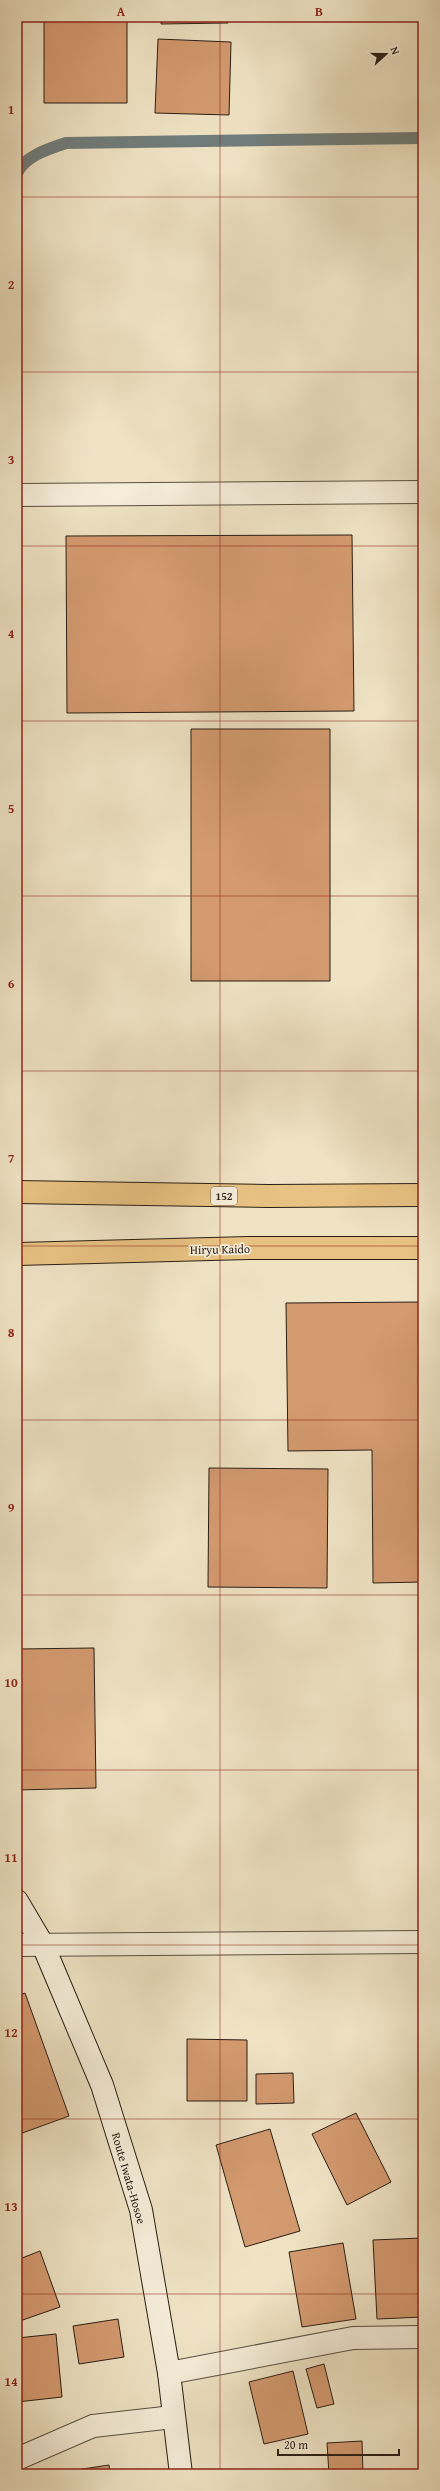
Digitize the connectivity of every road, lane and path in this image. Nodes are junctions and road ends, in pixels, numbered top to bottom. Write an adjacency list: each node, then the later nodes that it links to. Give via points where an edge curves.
1 (423, 492): 2 (street)
2 (22, 495)
3 (21, 1192): 4 (highway, 152, via 268,1196)
4 (423, 1195)
5 (423, 1248): 6 (highway, Hiryu Kaido, via 249,1248)
6 (22, 1254)
7 (17, 1901): 10 (street, Route Iwata-Hosoe)
8 (423, 1942): 10 (street)
9 (17, 1945): 10 (street)
10 (43, 1945): 12 (street, Route Iwata-Hosoe, via 102,2085 141,2210)
11 (423, 2337): 12 (street, via 353,2338)
12 (169, 2373): 13 (street, Route Iwata-Hosoe)
13 (173, 2417): 14 (street, via 93,2426); 15 (street, Route Iwata-Hosoe)
14 (17, 2459)
15 (181, 2474)

